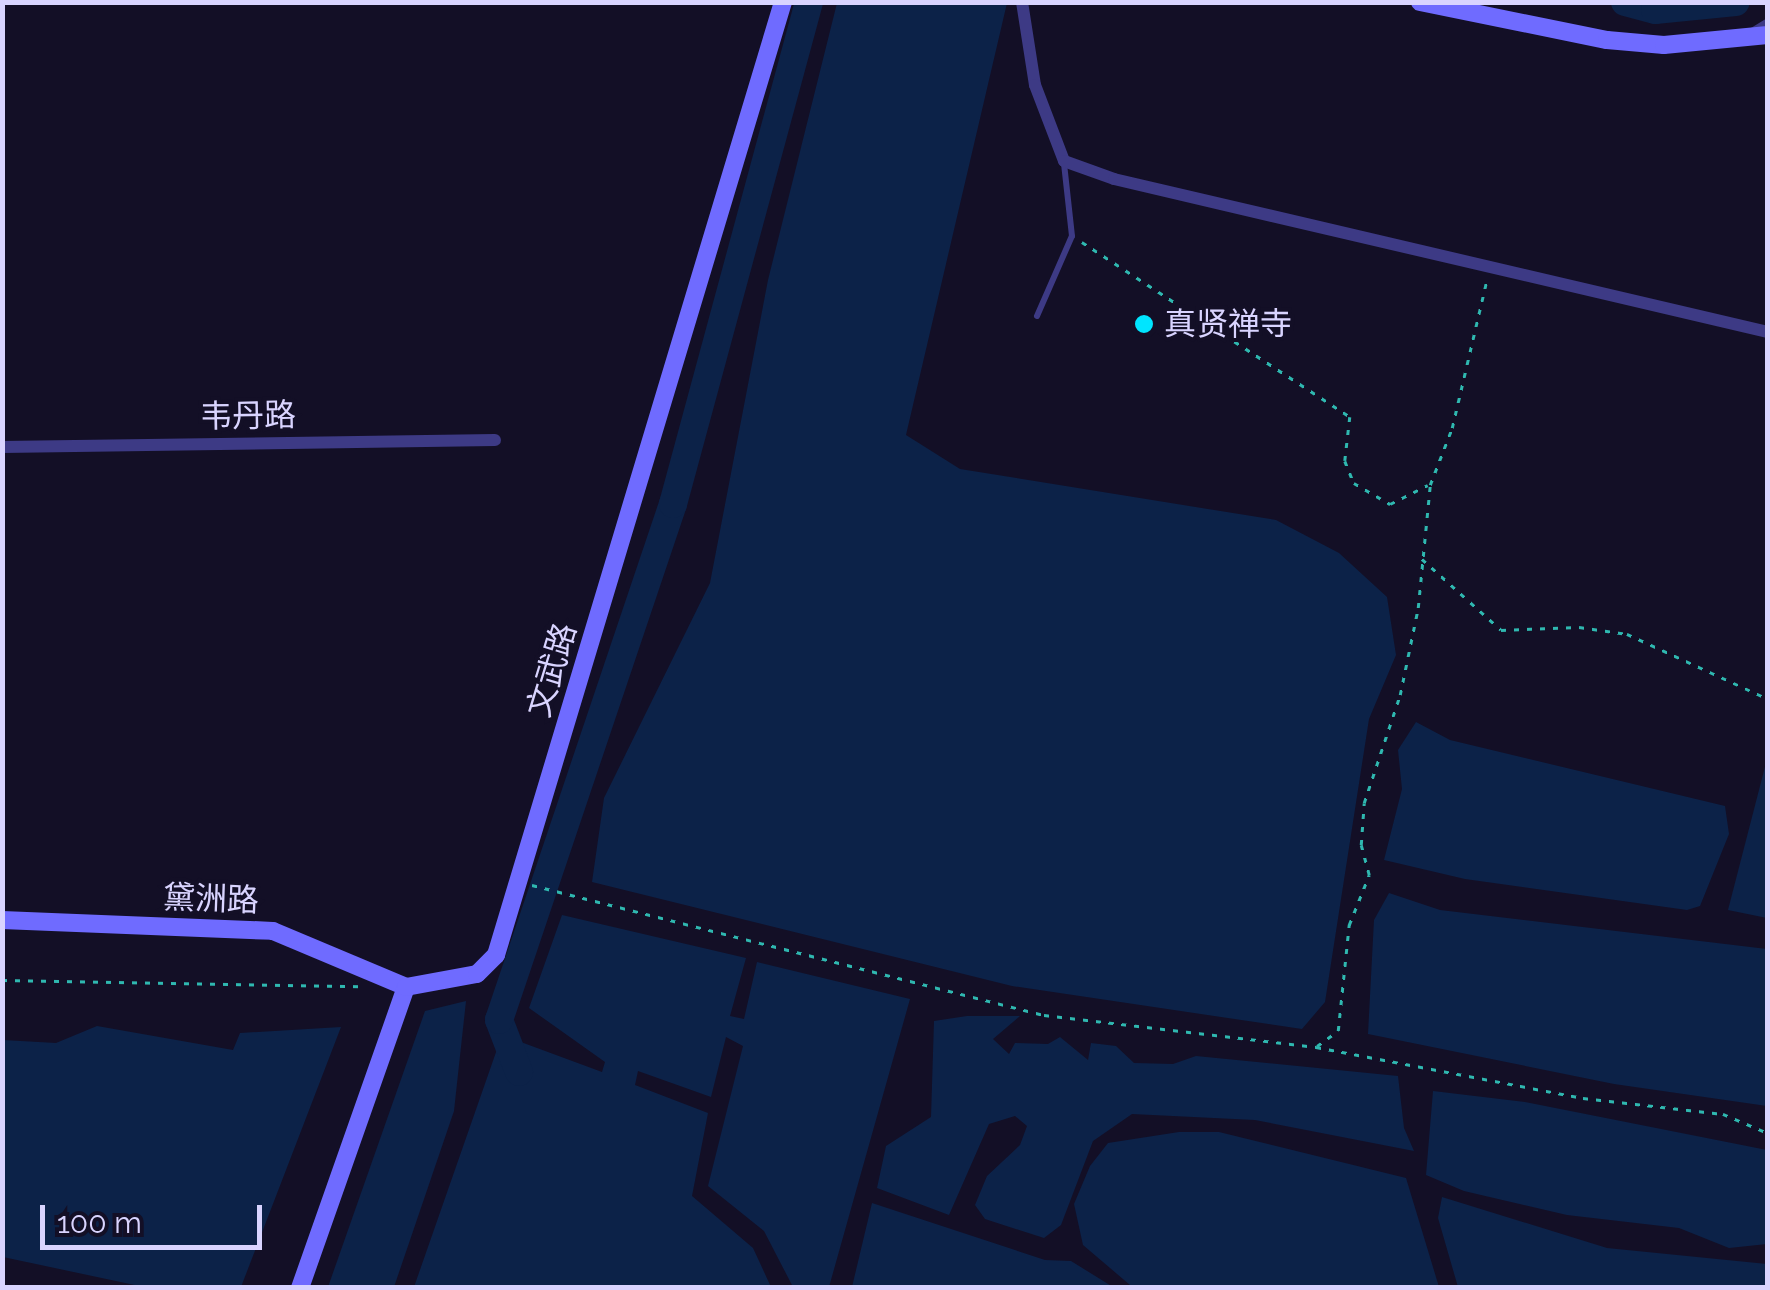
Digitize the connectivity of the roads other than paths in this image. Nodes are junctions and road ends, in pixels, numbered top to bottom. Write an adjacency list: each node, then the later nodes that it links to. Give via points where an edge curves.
1 (783, 2): 13 (main road, 文武路, via 496,955 477,974)
2 (1022, 2): 7 (street, via 1035,85)
3 (1420, 2): 6 (main road, via 1606,40)
4 (1768, 21): 6 (lane)
5 (1768, 35): 6 (main road)
6 (1741, 38)
7 (1064, 162): 8 (lane, via 1072,236); 9 (street)
8 (1036, 316)
9 (1768, 332)
10 (495, 440): 11 (street, 韦丹路)
11 (2, 447)
12 (2, 920): 13 (main road, 黛洲路, via 273,931)
13 (406, 987): 14 (main road)
14 (300, 1288)

